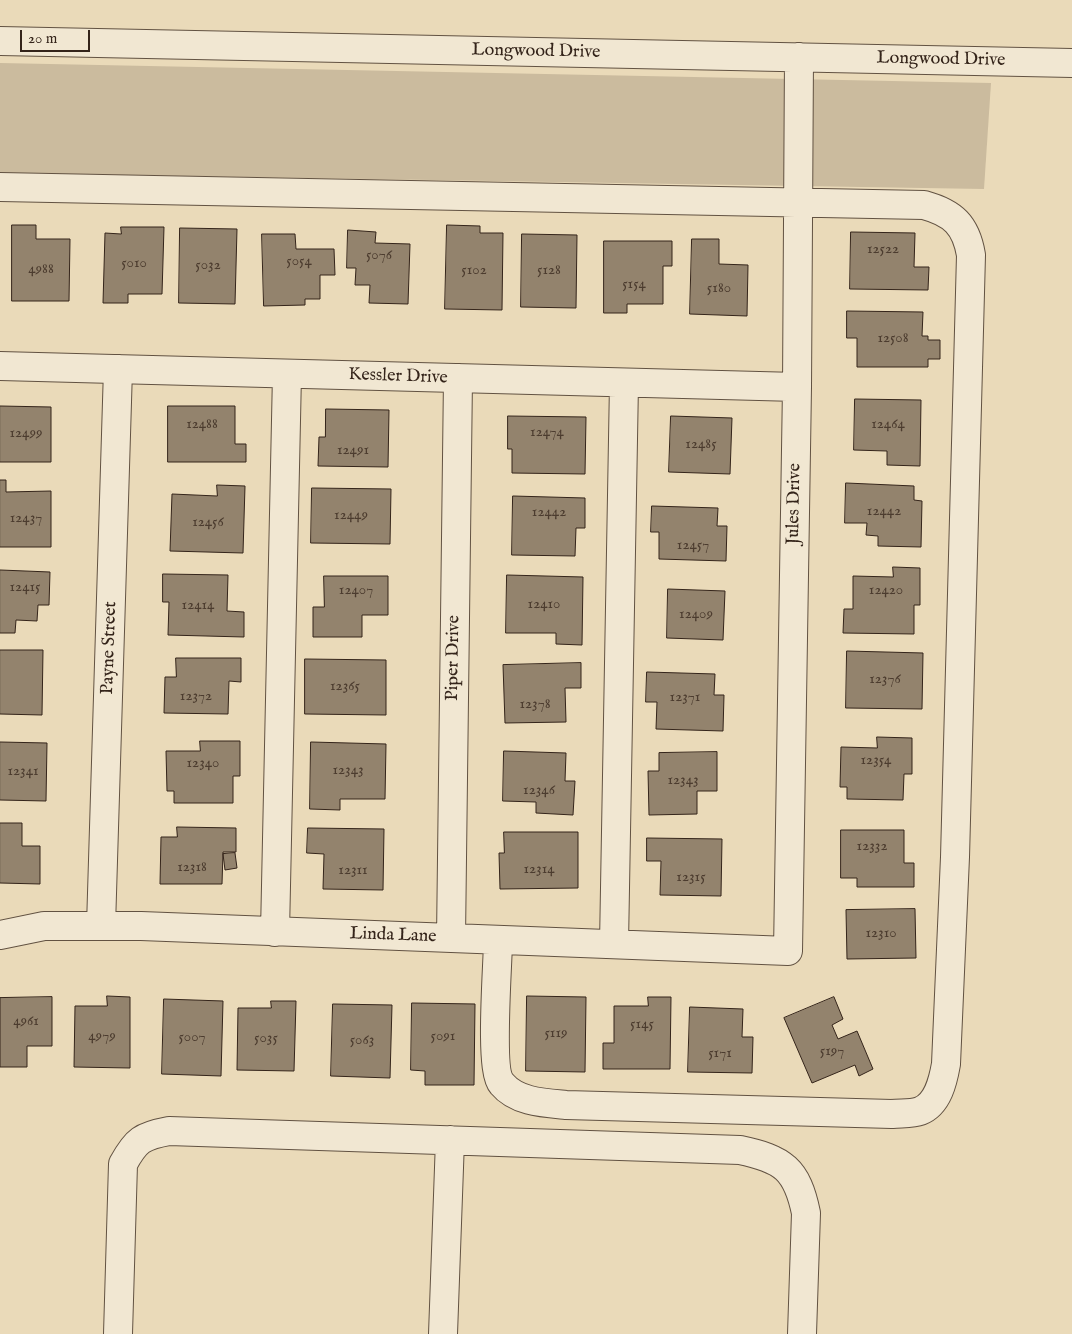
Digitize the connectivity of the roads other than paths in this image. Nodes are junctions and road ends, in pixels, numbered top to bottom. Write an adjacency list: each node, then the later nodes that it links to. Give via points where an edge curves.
1 (0, 41): 2 (street, Longwood Drive)
2 (799, 57): 3 (street, Longwood Drive); 5 (street, Jules Drive)
3 (1072, 63)
4 (0, 187): 5 (street)
5 (798, 203): 11 (street, Jules Drive); 16 (street, via 924,205 944,211 959,224 968,238 972,255 955,857 946,1064 942,1083 935,1098 920,1111 892,1114 566,1106 533,1101 512,1093 500,1083 495,1060)
6 (0, 366): 7 (street, Kessler Drive)
7 (118, 369): 8 (street, Kessler Drive); 12 (street, Payne Street)
8 (286, 374): 9 (street, Kessler Drive); 13 (street)
9 (458, 378): 10 (street, Kessler Drive); 15 (street, Piper Drive)
10 (624, 383): 11 (street, Kessler Drive); 17 (street)
11 (797, 387): 18 (street, Jules Drive)
12 (101, 926): 13 (street, Linda Lane); 14 (street, Linda Lane, via 44,926)
13 (275, 932): 15 (street, Linda Lane)
14 (0, 935)
15 (451, 938): 16 (street, Linda Lane)
16 (498, 940): 17 (street, Linda Lane)
17 (614, 944): 18 (street, Linda Lane)
18 (788, 950)
19 (450, 1140): 20 (street, via 169,1131 146,1135 132,1147 123,1164); 21 (street); 22 (street, via 740,1150 767,1156 786,1166 795,1176 806,1213)
20 (118, 1334)
21 (443, 1334)
22 (802, 1334)

